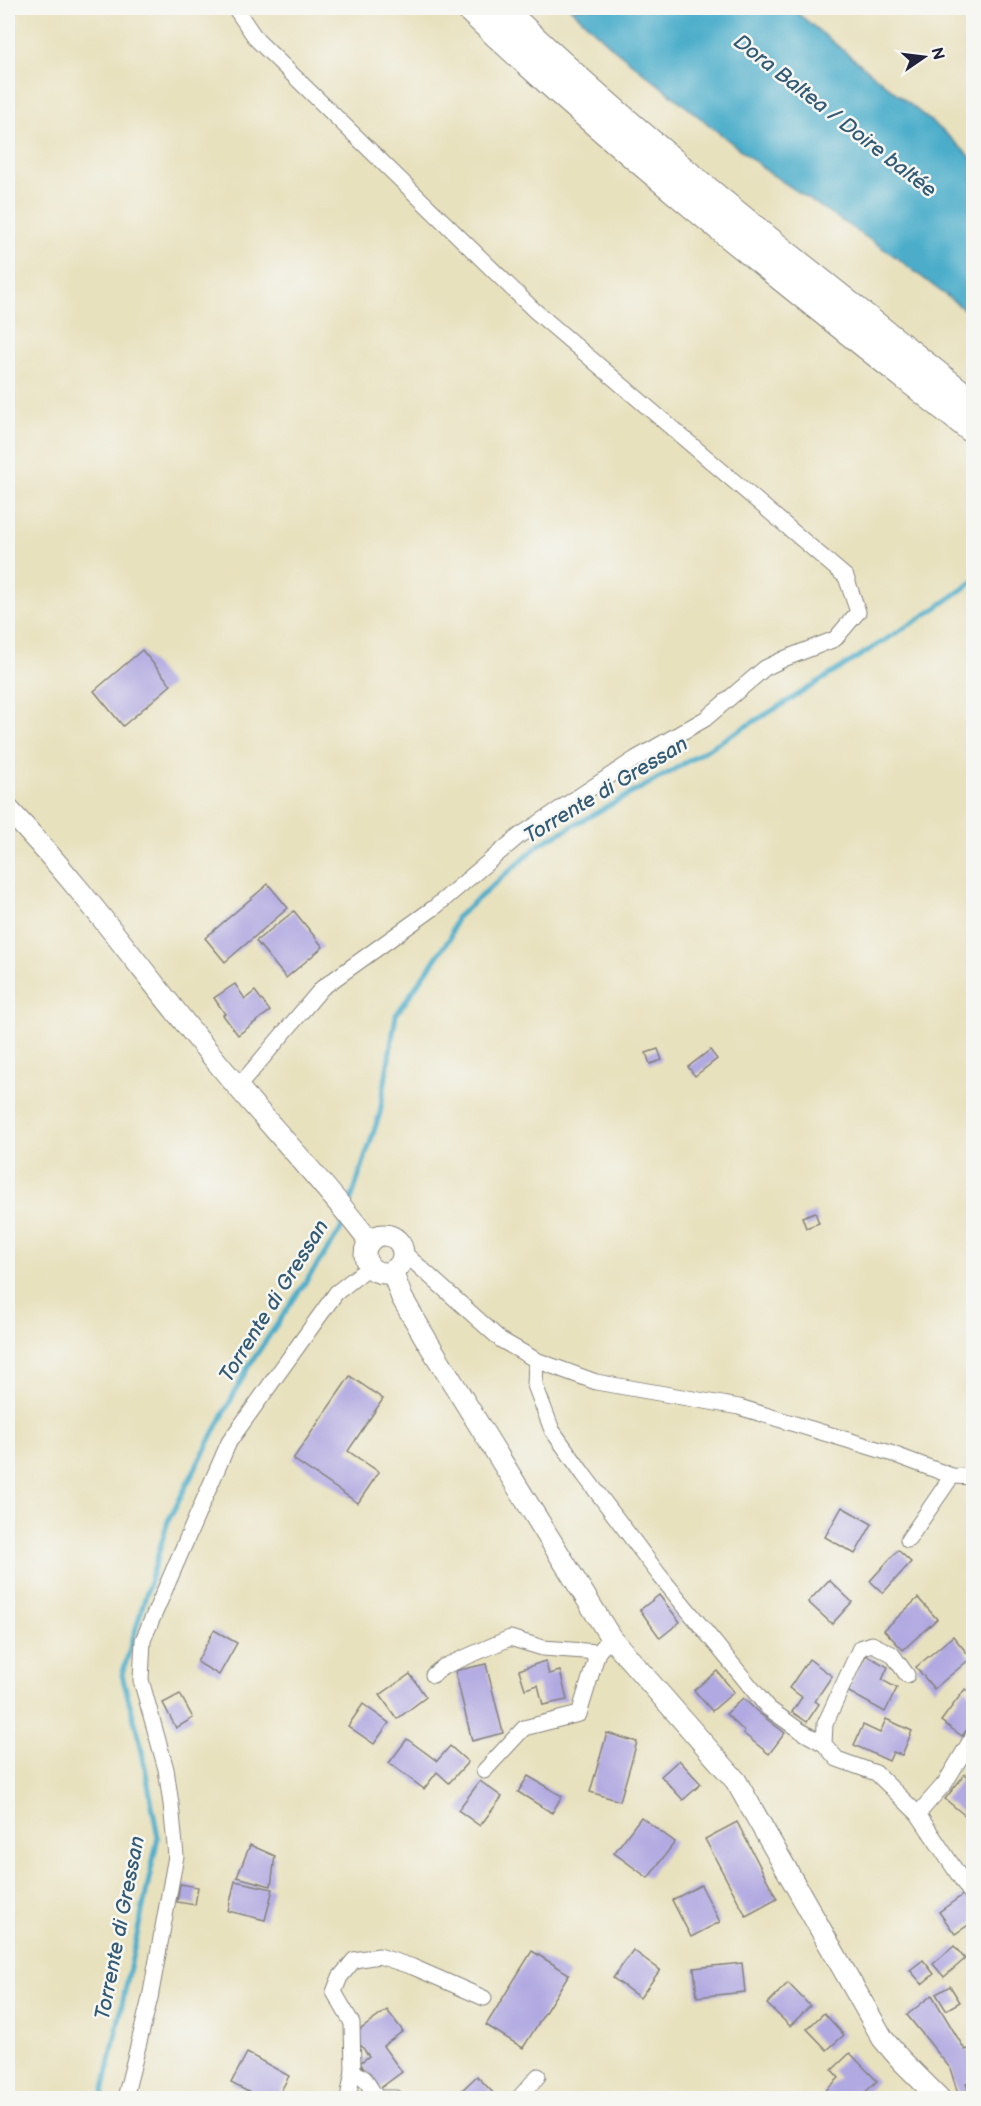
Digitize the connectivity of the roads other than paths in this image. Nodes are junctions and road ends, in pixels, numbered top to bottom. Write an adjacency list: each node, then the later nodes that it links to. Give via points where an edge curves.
1 (235, 8): 7 (street, via 257,40 534,310 846,577 858,612 835,639 765,668 705,719 634,759 519,836 435,907 322,988)
2 (470, 8): 5 (highway, via 628,150)
3 (501, 8): 4 (highway, via 653,143)
4 (974, 404)
5 (974, 431)
6 (8, 808): 7 (main road, via 47,850)
7 (238, 1087): 8 (main road)
8 (369, 1241): 9 (main road, via 378,1235 389,1235 398,1241); 10 (main road, via 364,1254)
9 (403, 1252): 11 (main road); 12 (street, via 501,1340)
10 (369, 1267): 11 (main road, via 384,1273); 27 (street, via 336,1293 229,1442 143,1640 141,1680 166,1769 176,1856 150,1998)
11 (392, 1271): 16 (main road, via 402,1298)
12 (536, 1360): 13 (street, via 596,1382 739,1407); 20 (street, via 535,1385 552,1430 598,1494 768,1708)
13 (952, 1476): 14 (street); 15 (street)
14 (974, 1477)
15 (908, 1540)
16 (605, 1645): 17 (street, via 543,1648 510,1638); 21 (street, via 579,1714 524,1728); 31 (main road, via 736,1781 883,2039)
17 (433, 1675)
18 (907, 1675): 20 (street, via 892,1654 872,1644 860,1648 825,1724)
19 (974, 1735): 22 (street, via 945,1783)
20 (824, 1744): 22 (street, via 837,1759 876,1773)
21 (484, 1772)
22 (918, 1814): 23 (street)
23 (974, 1898)
24 (484, 1998): 25 (street, via 379,1956 354,1960 334,1992 352,2023)
25 (353, 2071): 28 (street); 29 (street, via 364,2078 377,2098)
26 (538, 2076): 30 (street)
27 (125, 2098)
28 (348, 2098)
29 (396, 2098)
30 (519, 2098)
31 (939, 2098)

